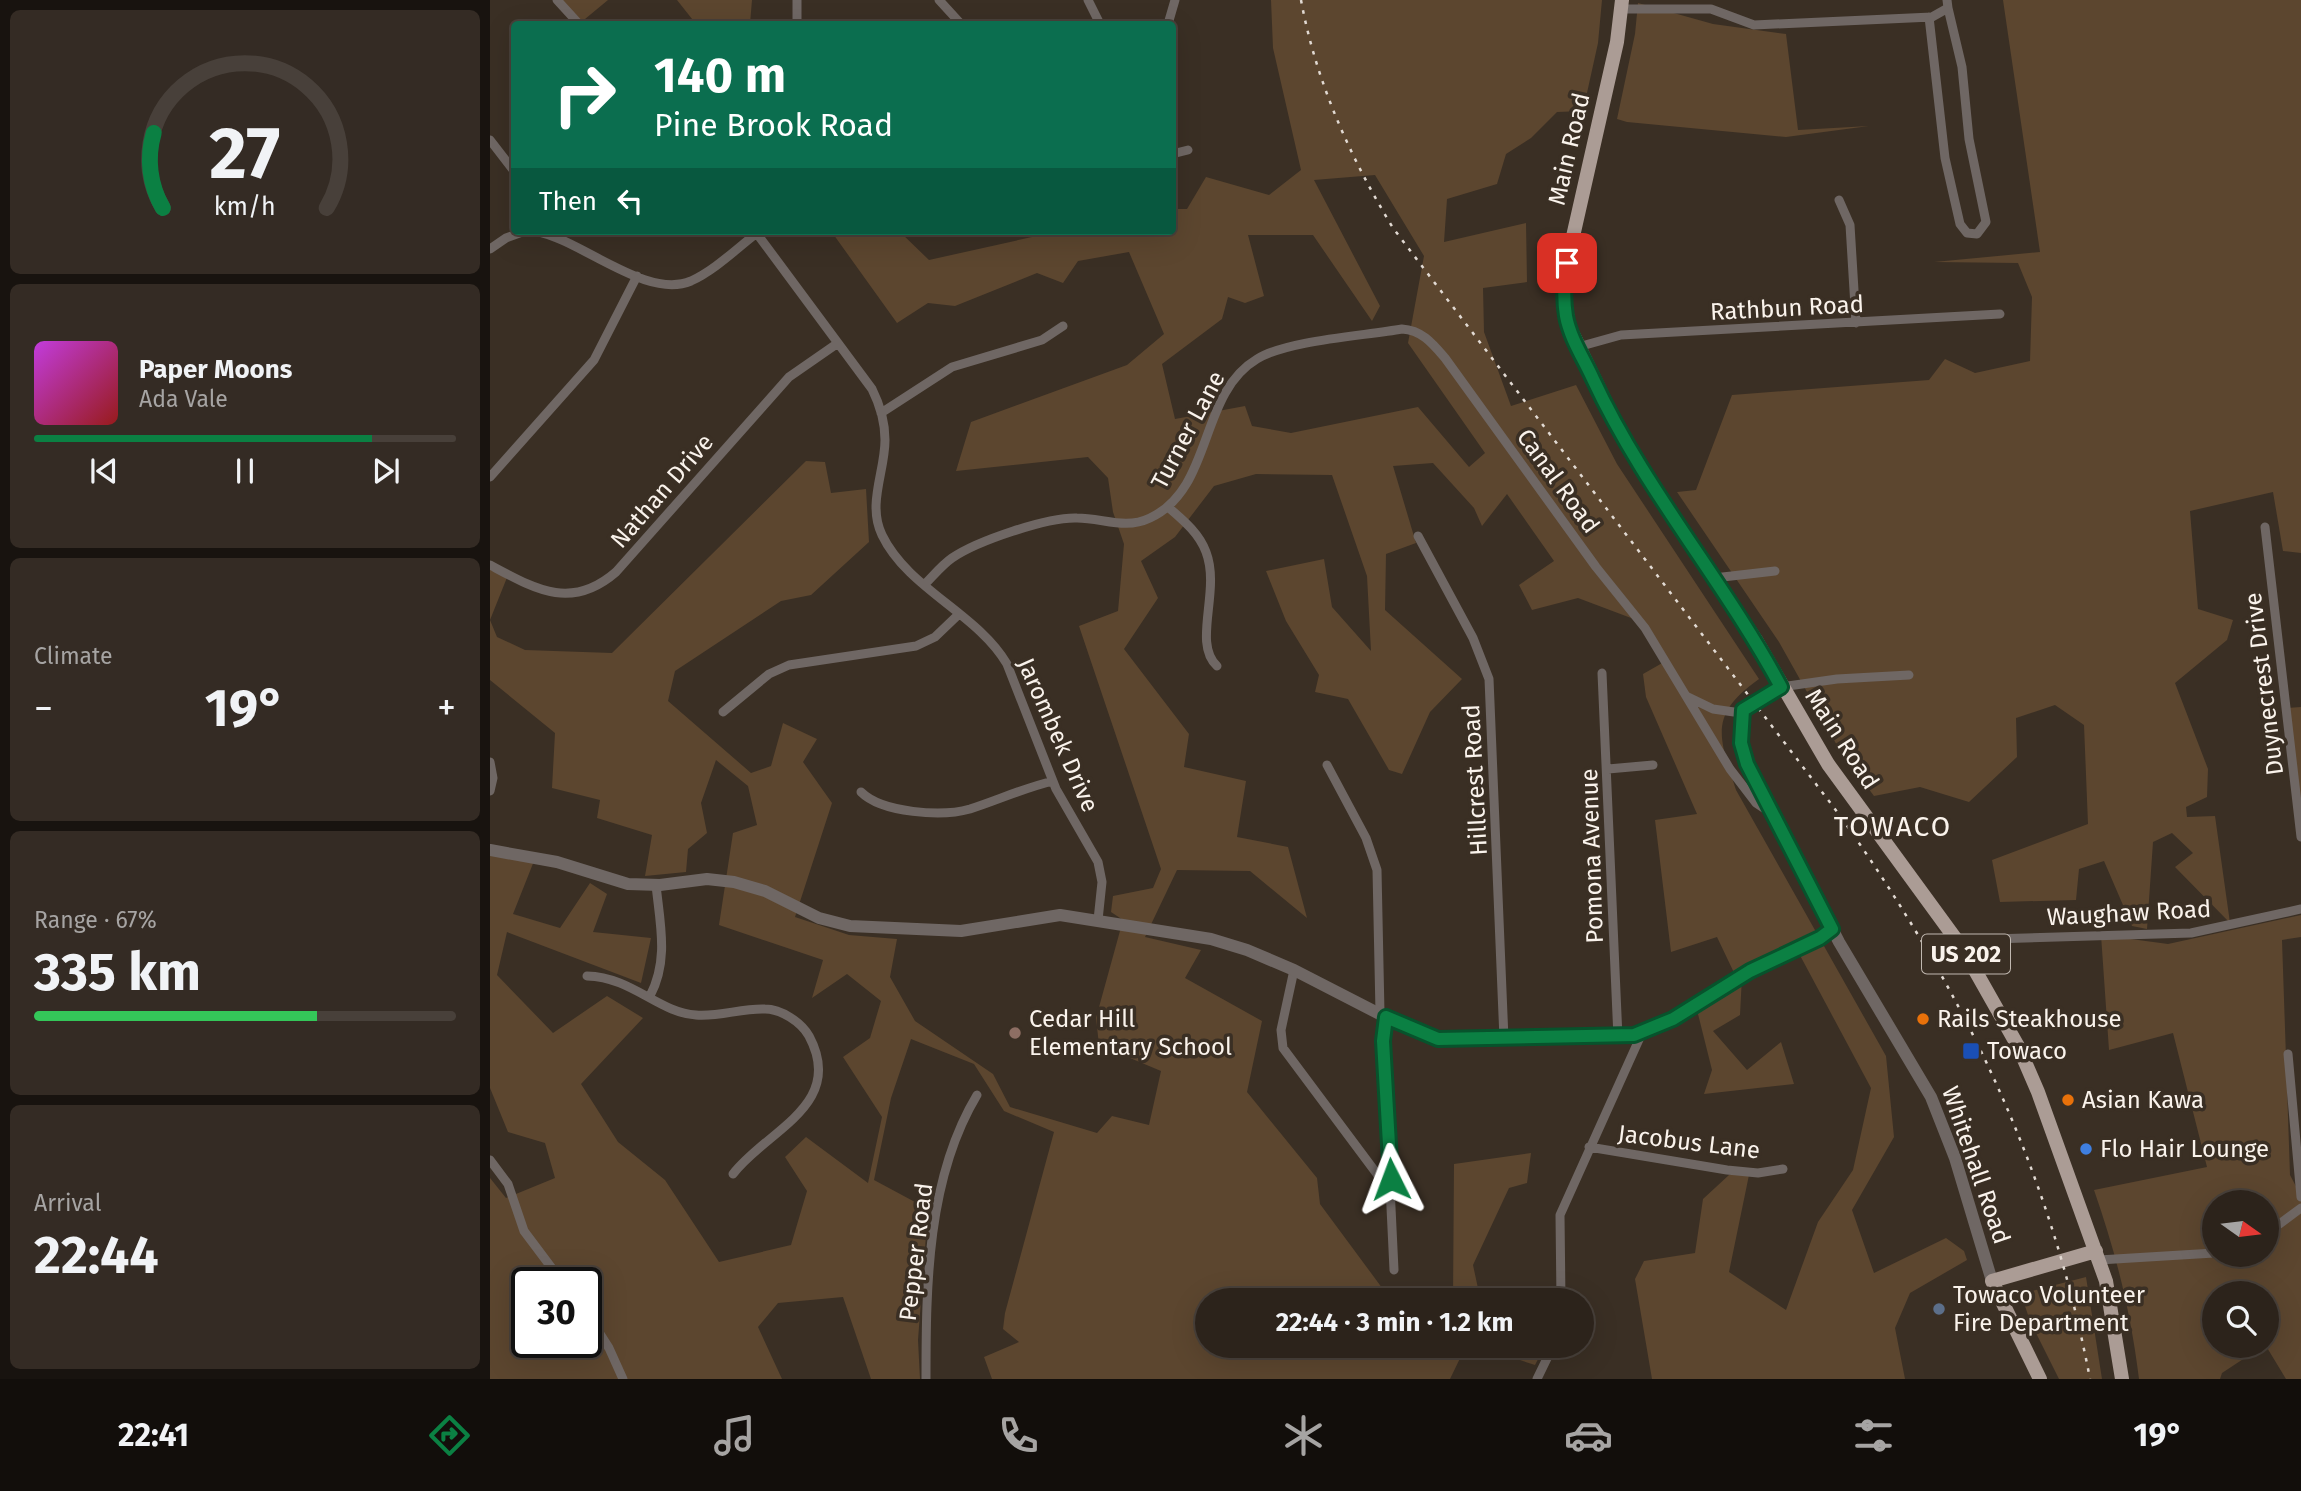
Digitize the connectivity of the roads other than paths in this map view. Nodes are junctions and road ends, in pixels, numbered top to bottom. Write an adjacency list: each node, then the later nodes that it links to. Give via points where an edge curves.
1 (556, 0): 9 (street)
2 (797, 0): 10 (street)
3 (939, 0): 11 (street)
4 (1088, 0): 12 (street)
5 (1175, 0): 13 (street)
6 (1622, 4): 8 (street, via 1711,9 1754,25); 30 (main road, Main Road / US 202, via 1565,275 1566,316)
7 (1948, 4): 8 (street); 8 (street, via 1962,67 1971,150 1983,195 1986,222 1977,234 1967,233 1960,225 1948,172)
8 (1929, 17)
9 (576, 21)
10 (797, 21)
11 (958, 21)
12 (1098, 21)
13 (1169, 21)
14 (490, 140): 17 (street)
15 (1188, 150): 16 (street)
16 (1176, 153)
17 (511, 167)
18 (1839, 200): 26 (street, via 1850,225)
19 (514, 235): 23 (street)
20 (550, 235): 24 (street)
21 (752, 235): 24 (street, via 690,281 664,286)
22 (758, 235): 29 (street, Jarombek Drive)
23 (490, 249)
24 (637, 276): 32 (street, via 594,360)
25 (2000, 314): 26 (street, Rathbun Road)
26 (1856, 323): 30 (street, Rathbun Road, via 1621,335)
27 (1063, 326): 31 (street, via 1042,340 952,367)
28 (1375, 334): 33 (street, Turner Lane, via 1276,351 1248,365 1227,389 1190,475); 45 (street, Canal Road, via 1413,331 1440,352 1596,567 1646,628)
29 (838, 343): 31 (street, Jarombek Drive, via 872,389); 36 (street, Nathan Drive, via 789,377 616,572 599,584 579,592 553,593)
30 (1578, 347): 38 (main road, Main Road / US 202, via 1626,444)
31 (881, 413): 39 (street, Jarombek Drive, via 885,440 876,504 878,525 890,549)
32 (490, 477)
33 (1168, 507): 39 (street, Turner Lane, via 1136,523 1079,517 1041,523 961,552); 41 (street, via 1195,533 1209,562 1212,594 1205,646 1208,658)
34 (2265, 527): 56 (street, Duynecrest Drive)
35 (1418, 536): 69 (street, Hillcrest Road, via 1473,638 1489,679)
36 (490, 565)
37 (1775, 571): 38 (street)
38 (1714, 578): 44 (main road, Main Road / US 202)
39 (925, 584): 40 (street, Jarombek Drive)
40 (959, 614): 46 (street, via 935,637 916,646 804,660 779,669); 52 (street, Jarombek Drive, via 1007,664)
41 (1217, 666)
42 (1602, 673): 51 (street, Pomona Avenue)
43 (1909, 675): 44 (street)
44 (1781, 687): 47 (street); 62 (main road, Main Road / US 202, via 1835,774)
45 (1685, 695): 47 (street, via 1713,709); 55 (street, Canal Road, via 1730,769 1756,803)
46 (723, 712)
47 (1741, 713): 55 (street, Whitehall Road, via 1741,743)
48 (490, 762): 53 (street)
49 (1327, 765): 66 (street, via 1366,838 1377,870)
50 (1653, 765): 51 (street)
51 (1608, 769): 68 (street, Pomona Avenue)
52 (1052, 781): 54 (street, via 949,812 890,809); 60 (street, Jarombek Drive, via 1098,862 1102,882)
53 (490, 791)
54 (861, 792)
55 (1771, 813): 61 (street, Whitehall Road)
56 (2301, 837)
57 (490, 850): 58 (street, via 556,862 628,884)
58 (656, 885): 60 (street, via 707,879 734,882 850,926 961,931 1046,915); 65 (street, via 663,954 660,978)
59 (2301, 909): 62 (street, Waughaw Road, via 2191,933)
60 (1098, 920): 63 (street, via 1211,939)
61 (1832, 929): 67 (street); 84 (street, Whitehall Road, via 1918,1073 1943,1124)
62 (1957, 940): 81 (main road, Main Road / US 202, via 2026,1062)
63 (1294, 970): 66 (street); 76 (street, via 1281,1030 1283,1048 1380,1178)
64 (587, 976): 65 (street, via 604,976)
65 (650, 996): 75 (street, via 695,1015 767,1009 806,1030 819,1055 817,1086 797,1118)
66 (1383, 1015): 69 (street, via 1438,1039); 76 (street)
67 (1642, 1033): 68 (street); 72 (street)
68 (1618, 1038): 69 (street)
69 (1504, 1039)
70 (2288, 1054): 77 (street)
71 (977, 1095): 89 (street, Pepper Road, via 953,1143 935,1219)
72 (1589, 1147): 74 (street, Jacobus Lane, via 1727,1170 1758,1173); 85 (street, via 1560,1215)
73 (490, 1160): 82 (street, via 508,1184 524,1231)
74 (1783, 1169)
75 (733, 1174)
76 (1391, 1179): 83 (street)
77 (2301, 1197)
78 (2301, 1209): 79 (street)
79 (2279, 1225)
80 (2202, 1252): 81 (street)
81 (2097, 1255): 84 (main road); 92 (main road, Main Road, via 2112,1311)
82 (551, 1267)
83 (1394, 1270)
84 (1992, 1281): 91 (main road, Whitehall Road)
85 (1561, 1288)
86 (602, 1337): 88 (street)
87 (1547, 1358): 90 (street)
88 (623, 1379)
89 (926, 1379)
90 (1537, 1379)
91 (2040, 1379)
92 (2122, 1379)

